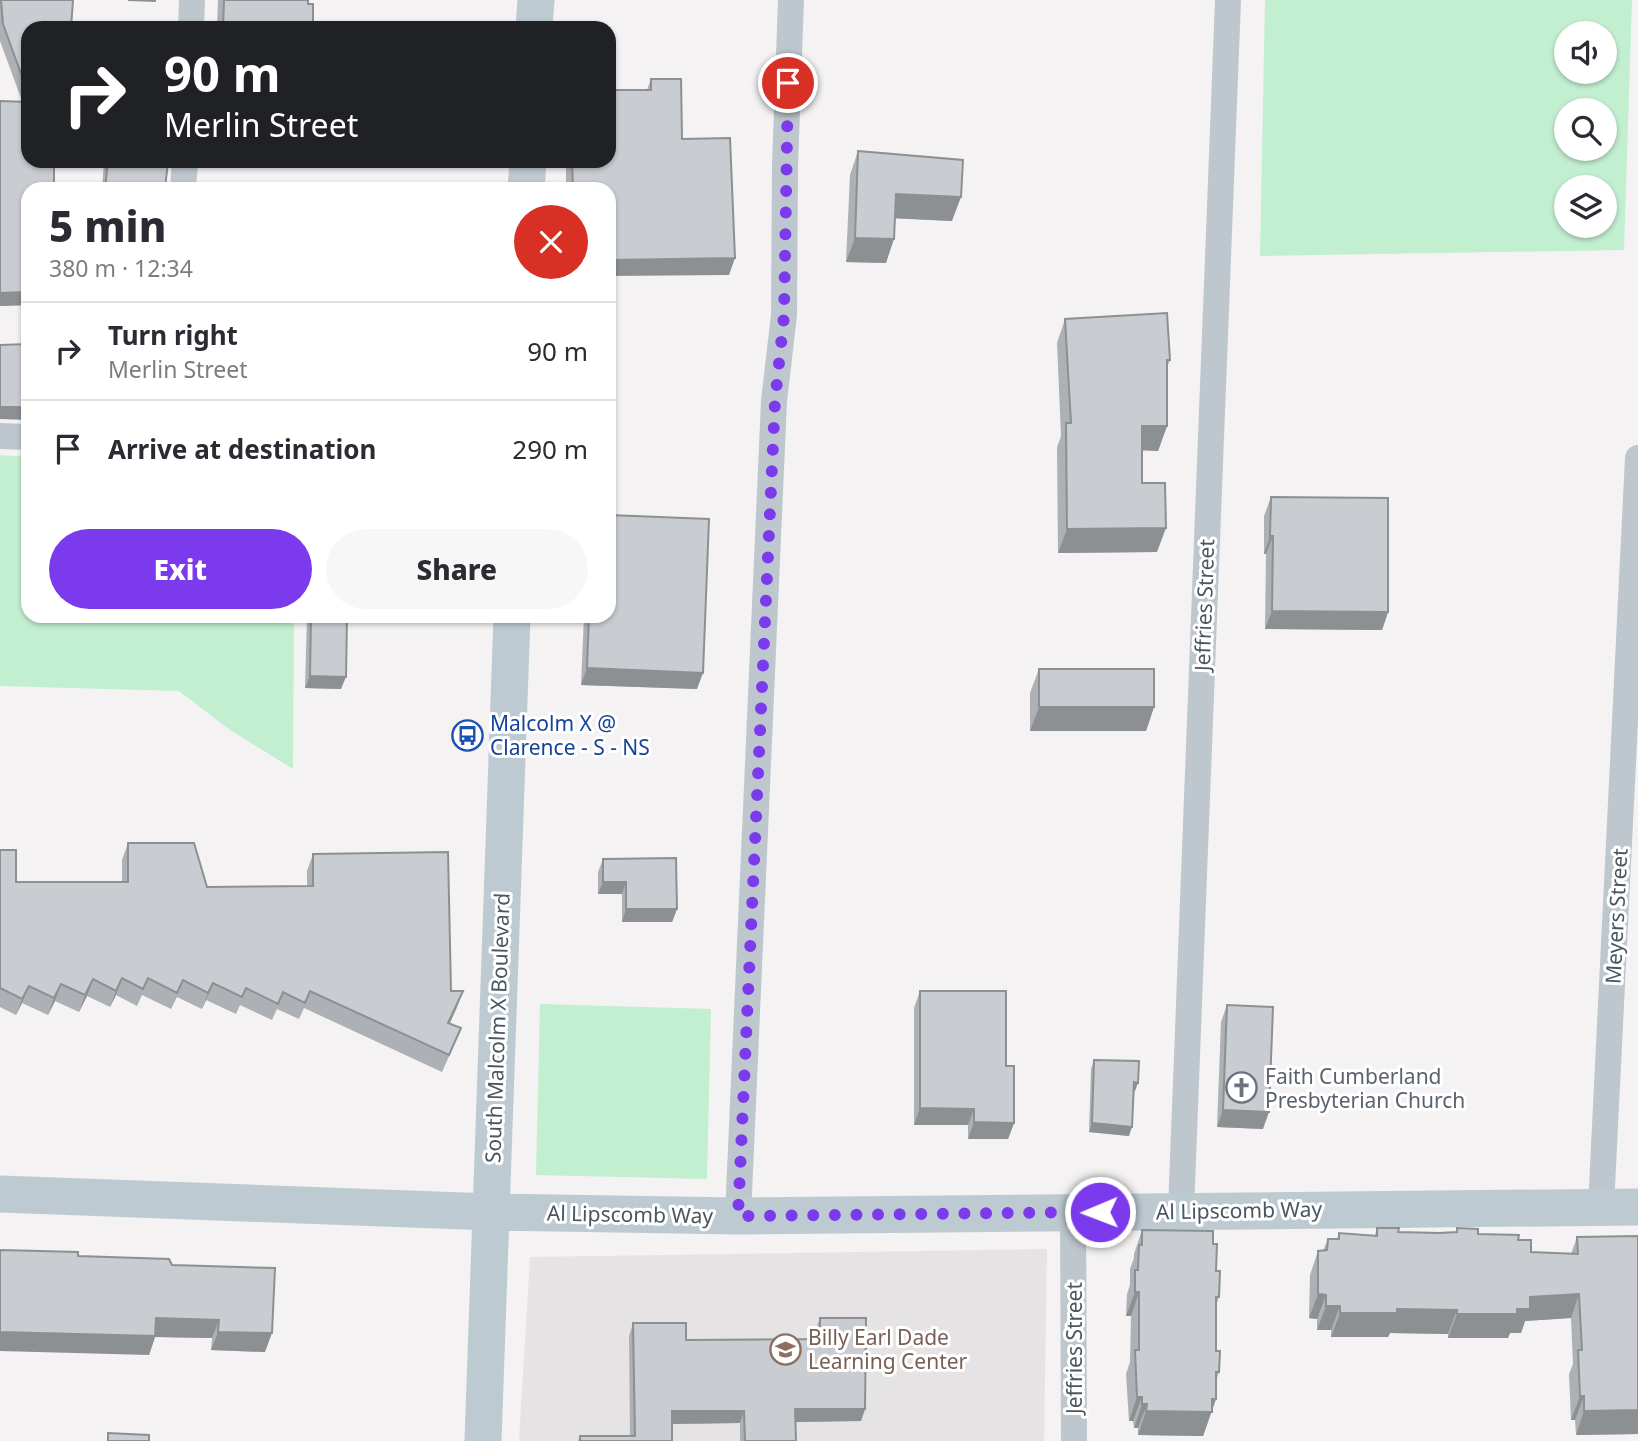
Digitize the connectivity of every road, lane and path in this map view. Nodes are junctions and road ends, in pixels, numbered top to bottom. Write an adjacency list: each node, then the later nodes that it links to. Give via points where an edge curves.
1 (192, 0): 5 (street)
2 (536, 0): 6 (street)
3 (791, 0): 17 (street, via 784,316 775,401)
4 (1228, 0): 14 (street, Jeffries Street)
5 (191, 21)
6 (534, 21)
7 (0, 436): 8 (street)
8 (21, 438)
9 (1638, 458): 12 (street, Meyers Street)
10 (512, 623): 15 (street, South Malcolm X Boulevard)
11 (0, 1194): 15 (street, Al Lipscomb Way)
12 (1601, 1207): 13 (street, Al Lipscomb Way); 14 (street, Al Lipscomb Way)
13 (1638, 1207)
14 (1181, 1210): 16 (street, Al Lipscomb Way)
15 (491, 1212): 17 (street, Al Lipscomb Way); 18 (street, South Malcolm X Boulevard)
16 (1073, 1212): 17 (street, Al Lipscomb Way); 19 (street, Jeffries Street)
17 (738, 1216)
18 (483, 1441)
19 (1074, 1441)

